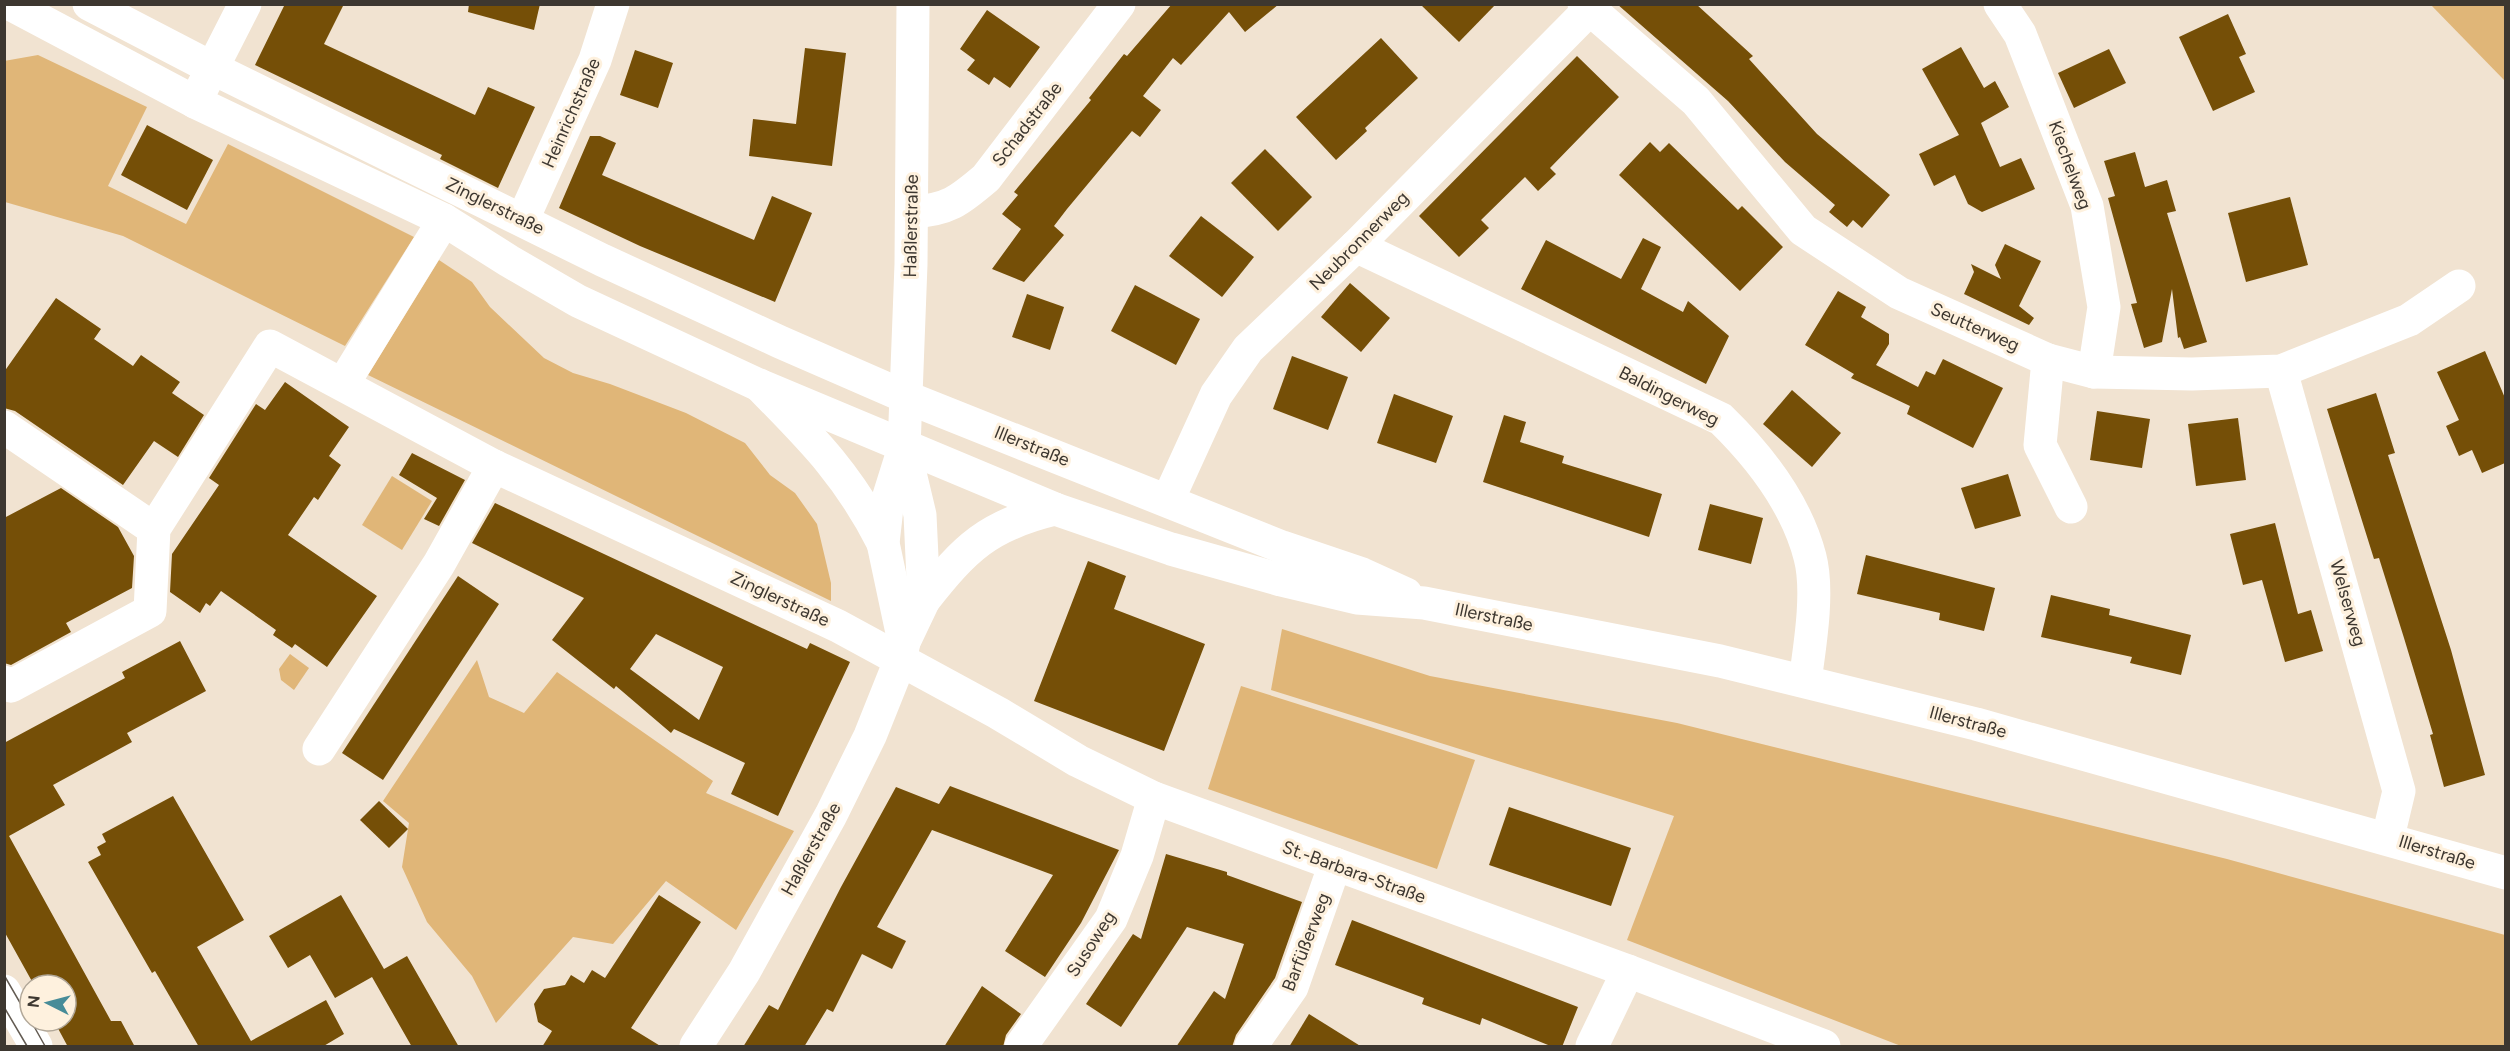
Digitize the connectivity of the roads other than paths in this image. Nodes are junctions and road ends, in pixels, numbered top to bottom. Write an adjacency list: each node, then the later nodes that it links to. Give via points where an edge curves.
1 (10, 4): 10 (street, Zinglerstraße)
2 (89, 4): 9 (street, Zinglerstraße)
3 (245, 4): 9 (street)
4 (613, 4): 12 (street, Heinrichstraße, via 595,60)
5 (913, 4): 11 (street, Haßlerstraße)
6 (1119, 4): 11 (street, Schadstraße, via 986,178 939,210)
7 (2000, 4): 18 (street, Kiechelweg, via 2020,34 2087,206 2104,307)
8 (1587, 7): 14 (street, Neubronnerweg); 16 (street, Seutterweg, via 1696,101 1803,230 1899,293)
9 (212, 68): 10 (street); 12 (street, Zinglerstraße)
10 (195, 102): 13 (street, Zinglerstraße)
11 (912, 212): 21 (street, Haßlerstraße)
12 (523, 219): 21 (street, Zinglerstraße, via 623,270)
13 (444, 220): 19 (street, Zinglerstraße); 20 (street, Zinglerstraße, via 578,301)
14 (1356, 246): 25 (street, Neubronnerweg, via 1248,349 1216,395); 33 (street, Baldingerweg, via 1721,419 1762,464 1792,510 1811,558 1813,597)
15 (2459, 286): 17 (street, Seutterweg, via 2409,320)
16 (2049, 360): 18 (street, Seutterweg); 26 (street, via 2040,445)
17 (2281, 371): 18 (street, Seutterweg); 37 (street, Welserweg, via 2399,791)
18 (2094, 372)
19 (343, 384): 24 (street, Zinglerstraße); 28 (street, via 270,346)
20 (759, 385): 23 (street, Zinglerstraße); 29 (street, via 846,478)
21 (906, 397): 23 (street, Haßlerstraße); 25 (street, Illerstraße)
22 (4, 427): 28 (street)
23 (904, 448): 27 (street, Illerstraße); 29 (street, Haßlerstraße, via 888,499); 30 (street, Haßlerstraße, via 920,515)
24 (494, 466): 32 (street, Zinglerstraße, via 838,626); 35 (street, via 439,564)
25 (1168, 500): 31 (street, Illerstraße, via 1282,547 1362,574)
26 (2072, 507)
27 (1054, 509): 30 (street, via 997,528 954,562); 31 (street, Illerstraße, via 1171,549 1281,580 1357,598)
28 (154, 529): 34 (street, via 150,611 11,686)
29 (883, 543): 32 (street, Haßlerstraße)
30 (924, 600): 32 (street, Haßlerstraße)
31 (1424, 603): 33 (street, Illerstraße)
32 (902, 651): 36 (street, St.-Barbara-Straße, via 1078,761); 43 (street, Haßlerstraße, via 870,736 831,815 744,972)
33 (1805, 681): 37 (street, Illerstraße, via 1977,723)
34 (4, 682)
35 (319, 749)
36 (1154, 798): 38 (street, St.-Barbara-Straße); 44 (street, Susoweg, via 1137,856 1111,919)
37 (2388, 837): 39 (street, Illerstraße)
38 (1335, 864): 40 (street, St.-Barbara-Straße); 45 (street, Barfüßerweg, via 1292,987)
39 (2505, 873)
40 (1628, 971): 46 (street); 47 (street, St.-Barbara-Straße)
41 (4, 991): 42 (street)
42 (36, 1047)
43 (696, 1047)
44 (1021, 1047)
45 (1251, 1047)
46 (1592, 1047)
47 (1824, 1047)

